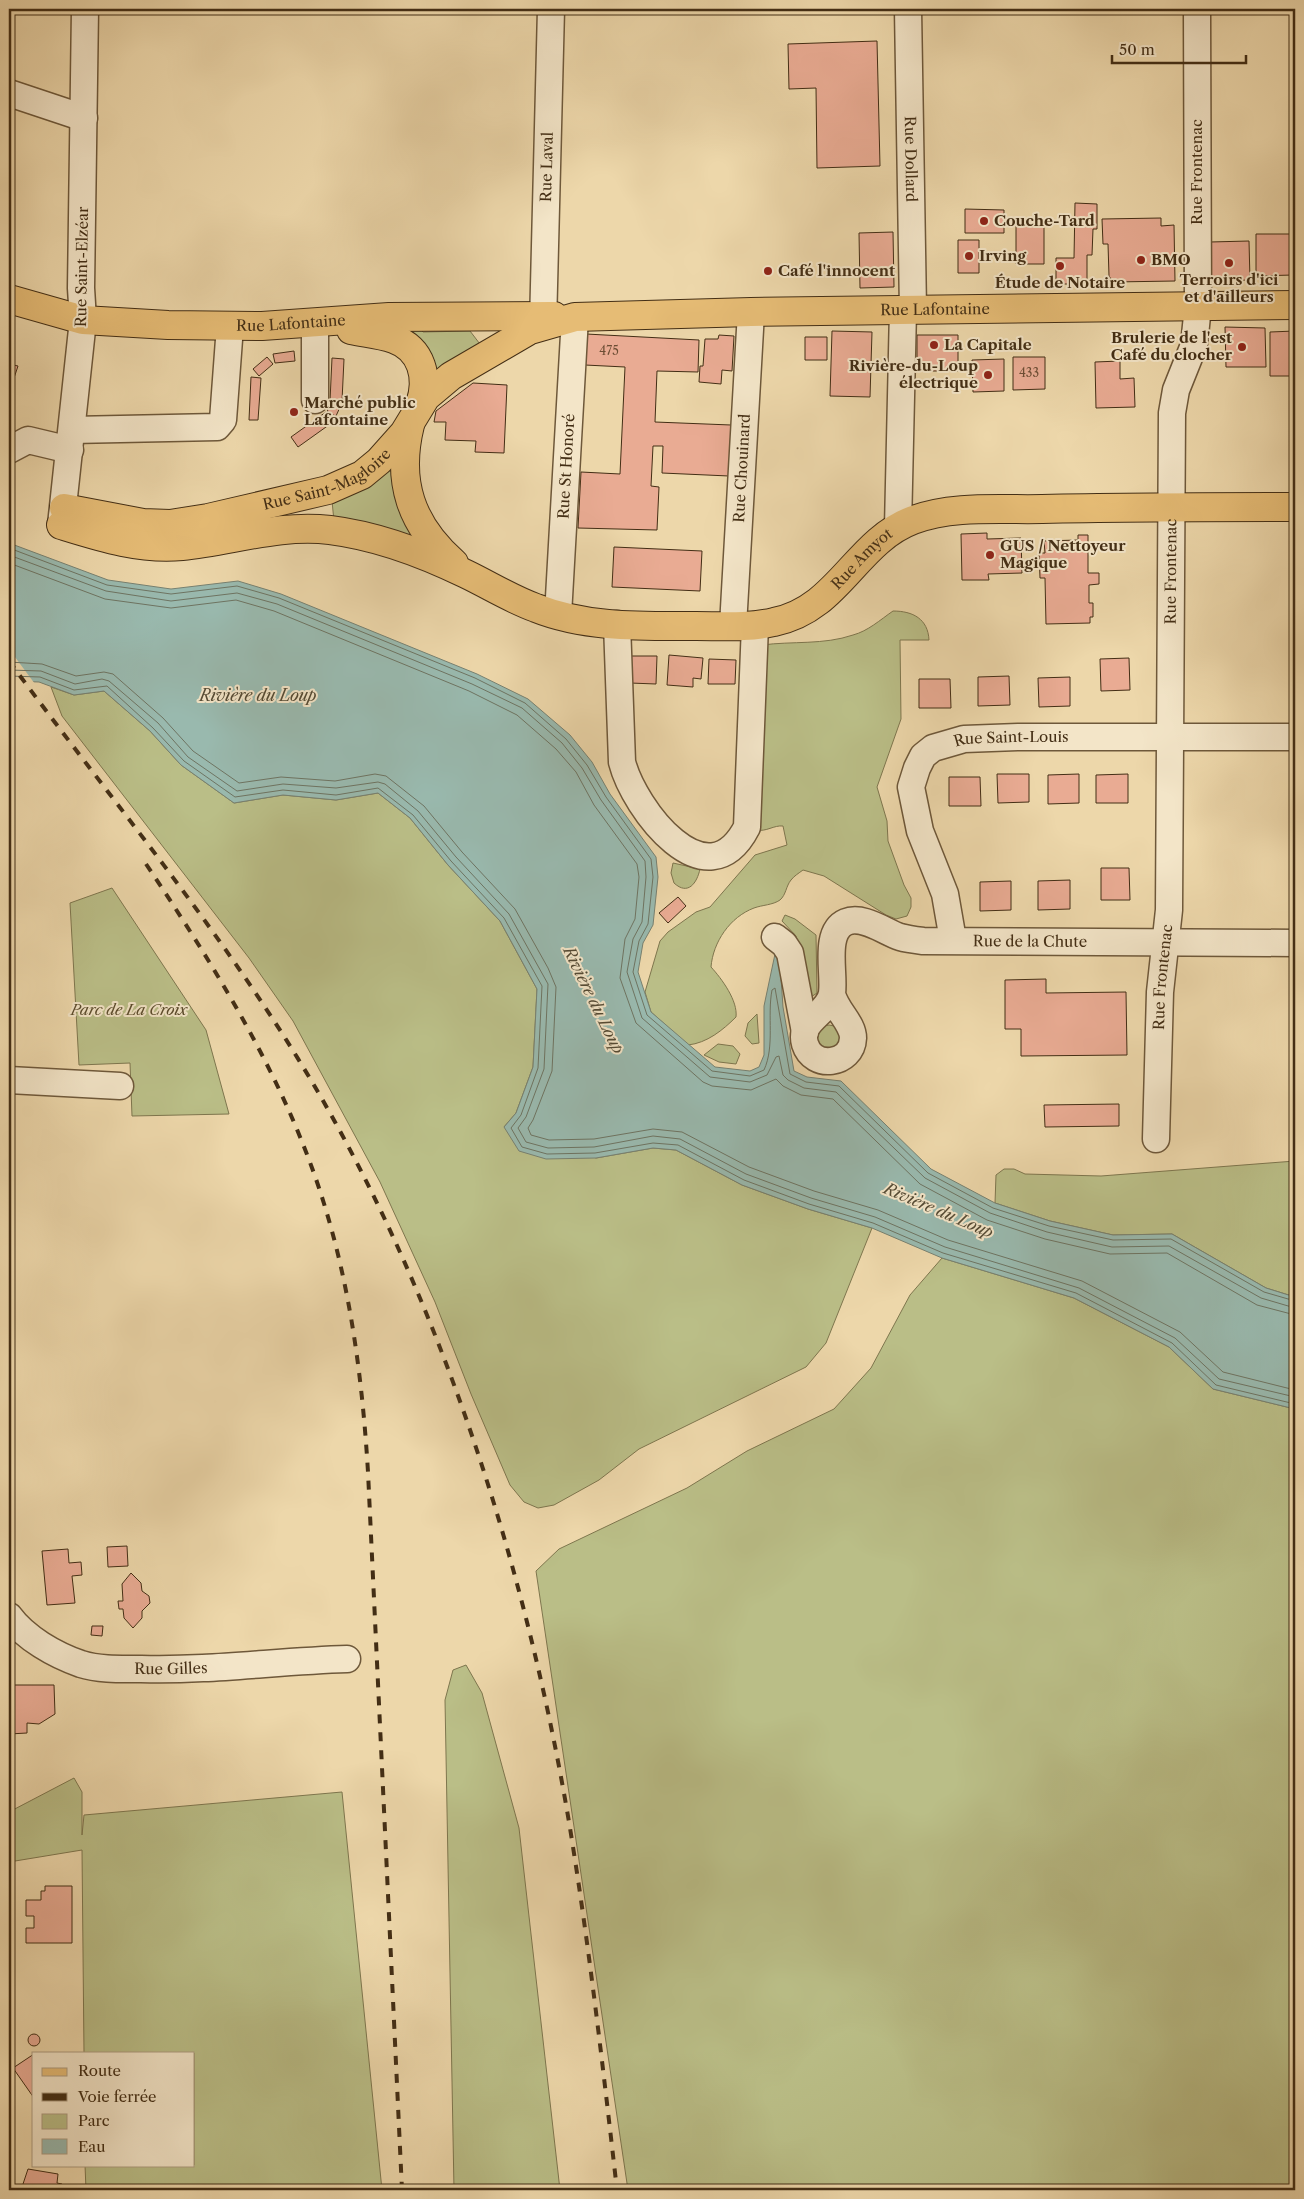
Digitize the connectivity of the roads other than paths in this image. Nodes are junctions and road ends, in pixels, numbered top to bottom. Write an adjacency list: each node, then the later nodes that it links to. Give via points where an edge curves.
1 (85, 9): 6 (street, Rue Saint-Elzéar)
2 (551, 9): 14 (street, Rue Laval)
3 (908, 9): 10 (street, Rue Dollard)
4 (1197, 9): 9 (street, Rue Frontenac)
5 (9, 93): 6 (street)
6 (84, 118): 13 (street, Rue Saint-Elzéar)
7 (9, 299): 13 (main road, Rue Lafontaine)
8 (1295, 305): 9 (main road, Rue Lafontaine)
9 (1198, 306): 10 (main road, Rue Lafontaine); 21 (street, Rue Frontenac, via 1194,345 1174,402)
10 (908, 310): 11 (main road, Rue Lafontaine); 24 (street, Rue Dollard)
11 (751, 312): 12 (main road, Rue Lafontaine); 28 (street, Rue Chouinard)
12 (575, 318): 14 (main road, Rue Lafontaine); 26 (street, Rue St Honoré)
13 (82, 320): 16 (main road, Rue Lafontaine); 19 (street, Rue Saint-Elzéar)
14 (543, 320): 15 (main road, Rue Lafontaine, via 390,317); 18 (main road, Rue Saint-Magloire, via 456,373 434,390)
15 (319, 324): 16 (main road, Rue Lafontaine); 17 (street); 18 (main road, via 390,338 408,347 423,369 425,384)
16 (230, 326): 19 (street, via 222,420 217,427)
17 (315, 400)
18 (415, 414): 23 (main road, Rue Saint-Magloire, via 393,447 370,469 340,486 315,494 170,524); 25 (main road, via 406,443 405,473 413,510 429,538)
19 (71, 440): 20 (street, via 28,440); 23 (street, Rue Saint-Elzéar)
20 (9, 450)
21 (1172, 506): 22 (main road, Rue Amyot); 24 (main road, Rue Amyot, via 945,512); 30 (street, Rue Frontenac)
22 (1295, 507)
23 (63, 517): 25 (main road, Rue Saint-Magloire, via 118,541 150,546 183,546 274,530 326,530 386,542)
24 (898, 527): 28 (main road, Rue Amyot, via 869,549 820,602 802,614 775,622)
25 (457, 570): 26 (main road, Rue Amyot, via 521,602)
26 (558, 615): 27 (main road, Rue Amyot)
27 (617, 624): 28 (main road, Rue Amyot); 28 (street, Rue Chouinard, via 622,762 626,778 633,793 681,849 714,857 733,848 747,827)
28 (744, 625)
29 (1295, 737): 30 (street, Rue Saint-Louis)
30 (1172, 739): 32 (street, Rue Saint-Louis, via 964,739 933,748 923,756 911,787 920,830 945,894); 33 (street, Rue Frontenac, via 1169,910)
31 (775, 937): 36 (street, Rue de la Chute, via 790,953)
32 (953, 940): 33 (street, Rue de la Chute); 35 (street, Rue de la Chute, via 902,938 861,921 837,916)
33 (1165, 942): 34 (street, Rue de la Chute); 39 (street, Rue Frontenac, via 1160,992)
34 (1295, 943)
35 (832, 994): 36 (street, via 828,1005 811,1020); 36 (street, Rue de la Chute, via 836,1008 852,1031 849,1051 835,1061 819,1060 807,1048)
36 (805, 1032)
37 (9, 1080): 38 (street)
38 (120, 1086)
39 (1156, 1140)
40 (9, 1616): 41 (street, Rue Gilles, via 26,1635 49,1648 82,1664 104,1668 188,1671)
41 (347, 1660)

